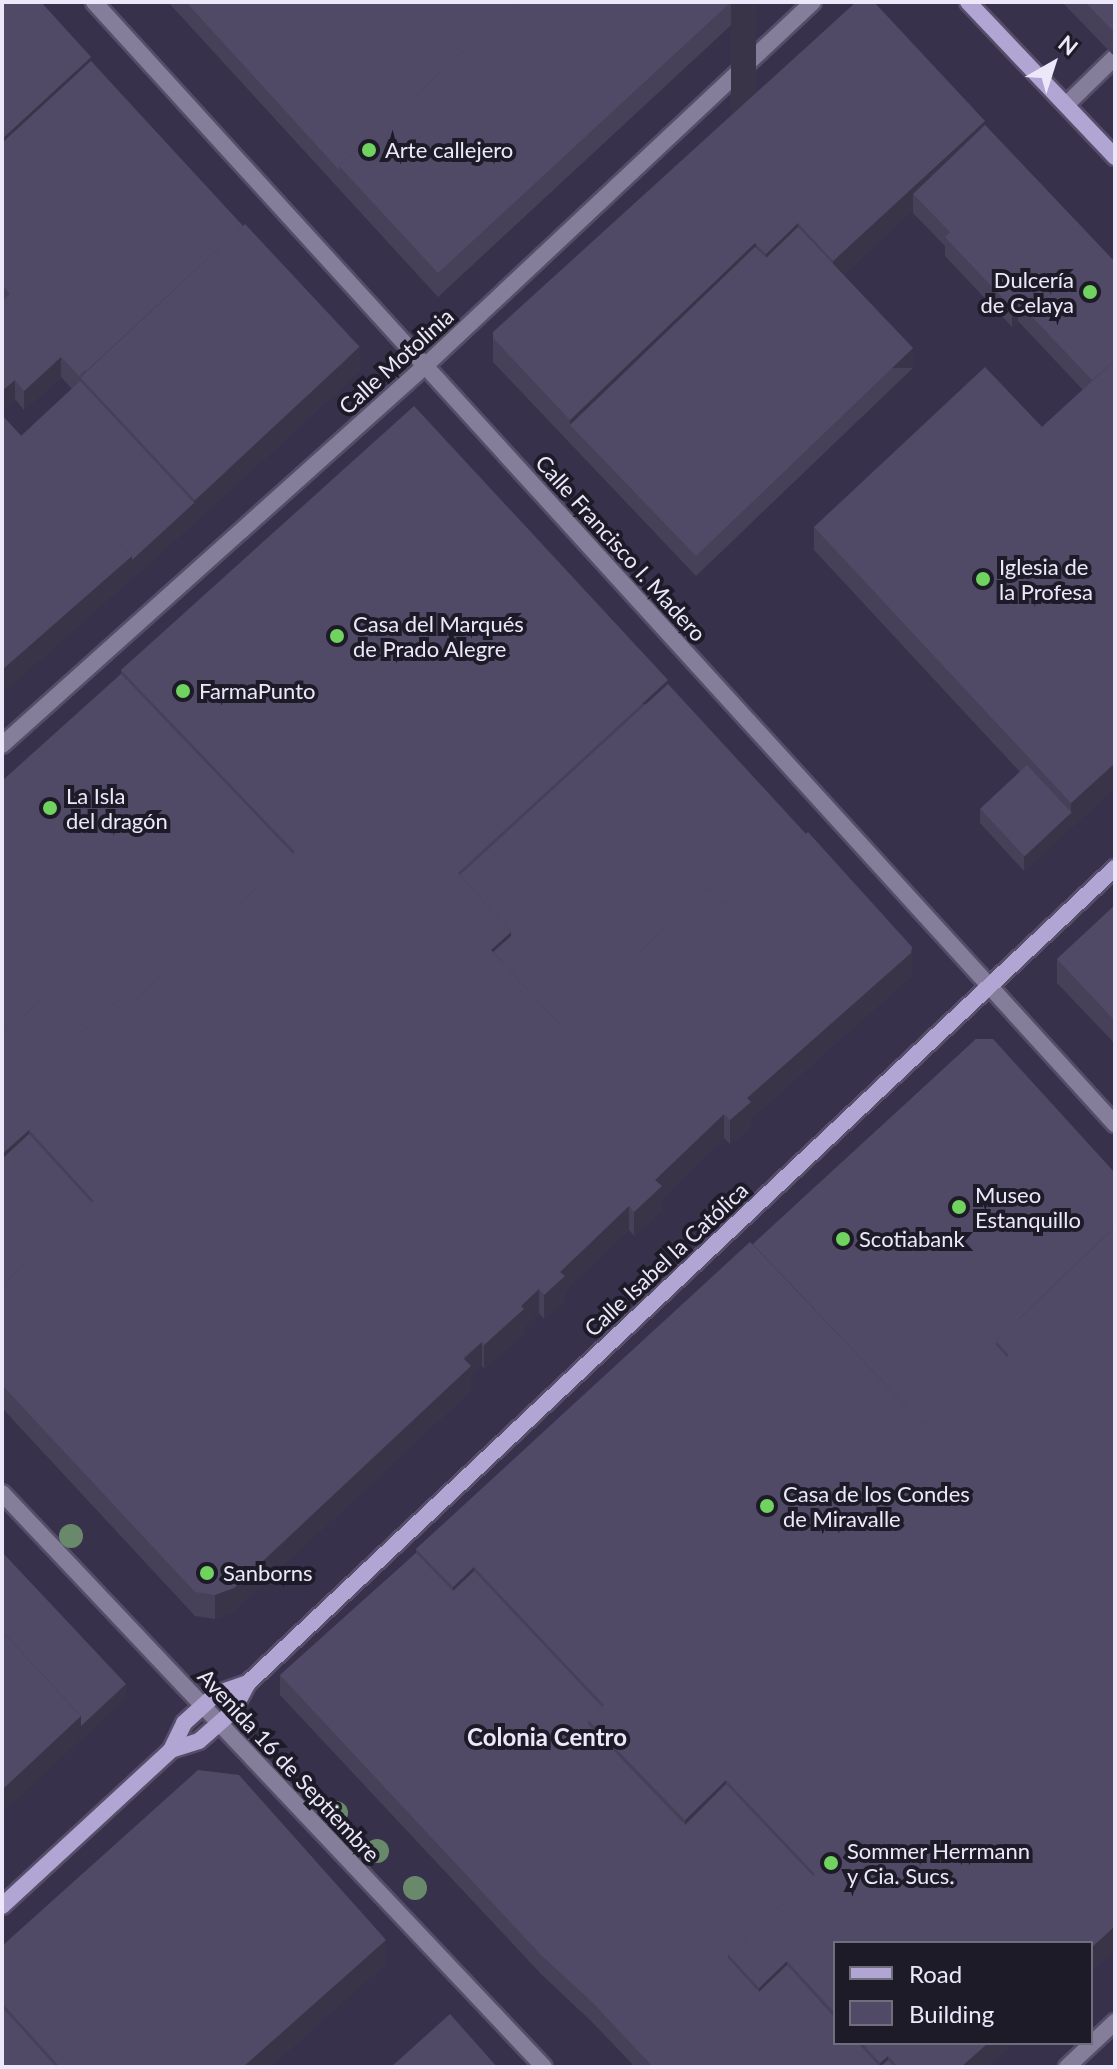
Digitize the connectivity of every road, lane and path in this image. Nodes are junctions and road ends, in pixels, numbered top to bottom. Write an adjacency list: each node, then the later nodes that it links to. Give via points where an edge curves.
1 (94, 2): 7 (street, Calle Francisco I. Madero)
2 (813, 2): 7 (street, Calle Motolinia)
3 (968, 2): 5 (street)
4 (1115, 57): 5 (street)
5 (1066, 105): 6 (street)
6 (1115, 157)
7 (425, 366): 8 (street, Calle Motolinia); 10 (street, Calle Francisco I. Madero)
8 (2, 745)
9 (1115, 868): 10 (street, Calle Isabel la Católica)
10 (988, 985): 11 (street, Calle Francisco I. Madero); 13 (street, Calle Isabel la Católica)
11 (1115, 1124)
12 (2, 1493): 14 (street, Avenida 16 de Septiembre)
13 (248, 1683): 14 (street, Calle Isabel la Católica, via 216,1694); 15 (street, Calle Isabel la Católica, via 233,1711)
14 (203, 1706): 15 (street, Avenida 16 de Septiembre); 16 (street, Calle Isabel la Católica, via 184,1723)
15 (219, 1723): 16 (street, Calle Isabel la Católica, via 199,1741); 21 (street, Avenida 16 de Septiembre)
16 (171, 1750): 17 (street, Calle Isabel la Católica)
17 (2, 1906)
18 (1115, 2022): 19 (street)
19 (1093, 2043)
20 (1090, 2045): 22 (street)
21 (544, 2067)
22 (1067, 2067)

